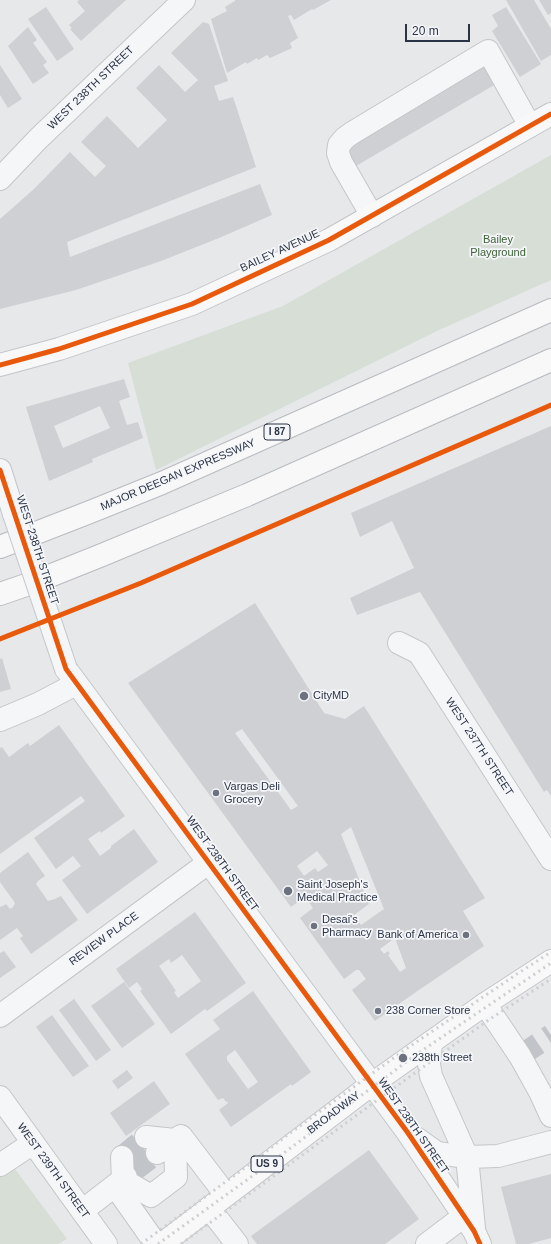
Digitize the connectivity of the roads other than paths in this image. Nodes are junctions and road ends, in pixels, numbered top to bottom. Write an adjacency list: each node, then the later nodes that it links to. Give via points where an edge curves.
1 (184, 0): 4 (street, WEST 238TH STREET, via 39,138)
2 (551, 114): 3 (main road, BAILEY AVENUE)
3 (530, 126): 5 (main road, BAILEY AVENUE); 5 (street, via 488,51 352,133 339,145 341,162)
4 (0, 179)
5 (372, 216): 8 (main road, BAILEY AVENUE, via 330,240 192,304)
6 (551, 310): 10 (main road, MAJOR DEEGAN EXPRESSWAY / I 87, via 162,483)
7 (551, 360): 11 (main road, via 248,495)
8 (0, 366)
9 (0, 470): 15 (street, WEST 238TH STREET, bridge)
10 (0, 547)
11 (102, 555): 12 (main road); 13 (main road)
12 (0, 594)
13 (0, 604)
14 (399, 643): 17 (street, WEST 237TH STREET, via 419,653)
15 (71, 676): 16 (street, via 38,704); 18 (street, WEST 238TH STREET)
16 (0, 720)
17 (551, 860)
18 (208, 863): 21 (street, REVIEW PLACE); 23 (street, WEST 238TH STREET)
19 (551, 961): 20 (main road, BROADWAY / US 9)
20 (485, 1004): 22 (main road, BROADWAY / US 9); 25 (street, via 520,1056)
21 (0, 1016)
22 (431, 1042): 23 (main road, BROADWAY / US 9); 31 (street, via 431,1076)
23 (372, 1084): 26 (street, WEST 238TH STREET); 34 (main road, BROADWAY / US 9)
24 (0, 1097): 29 (street, WEST 239TH STREET)
25 (551, 1116)
26 (408, 1133): 31 (street, via 437,1153); 37 (street, WEST 238TH STREET)
27 (175, 1140): 30 (street); 33 (street, via 176,1177 151,1196); 34 (street, via 181,1136)
28 (551, 1142): 31 (street, via 498,1156)
29 (33, 1143): 32 (street); 36 (street, WEST 239TH STREET)
30 (152, 1145)
31 (467, 1158): 37 (street)
32 (0, 1165)
33 (123, 1174): 36 (street); 39 (street)
34 (226, 1195): 35 (main road, BROADWAY / US 9)
35 (209, 1208): 40 (main road, BROADWAY / US 9); 41 (street)
36 (82, 1211): 38 (street, WEST 239TH STREET)
37 (473, 1230): 42 (street)
38 (106, 1244)
39 (156, 1244)
40 (162, 1244)
41 (237, 1244)
42 (427, 1244)

